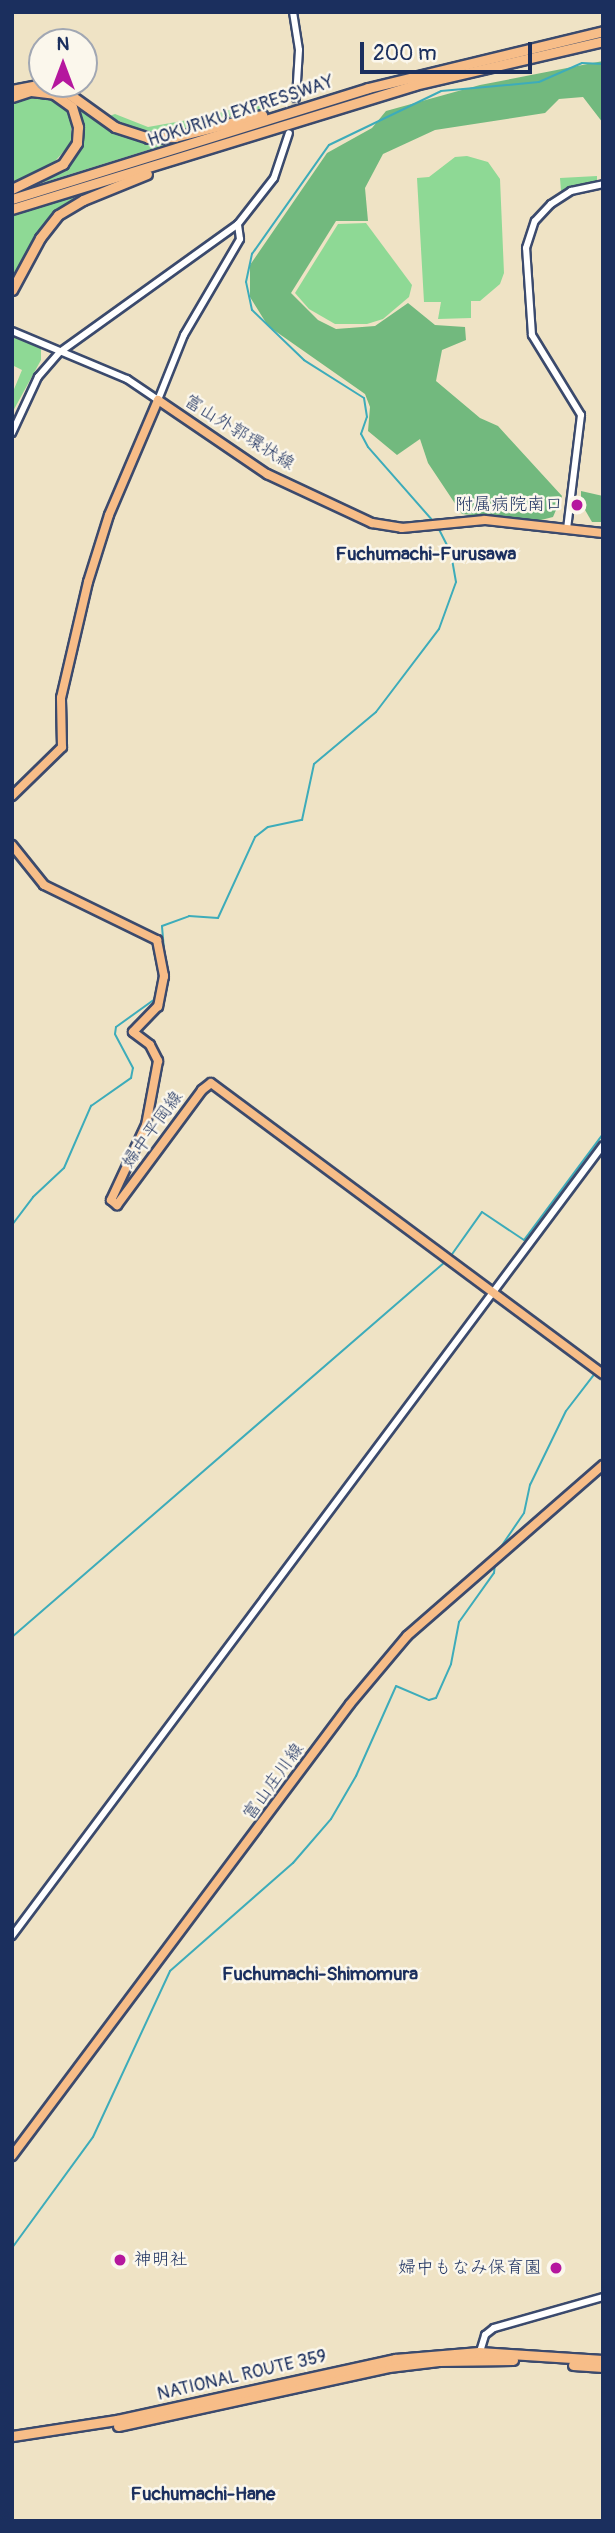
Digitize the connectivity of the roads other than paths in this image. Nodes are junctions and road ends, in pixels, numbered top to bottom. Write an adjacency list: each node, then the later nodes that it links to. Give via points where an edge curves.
1 (293, 12): 7 (street, via 299,50)
2 (603, 30): 4 (highway, HOKURIKU EXPRESSWAY)
3 (603, 41): 9 (highway, HOKURIKU EXPRESSWAY, via 414,85)
4 (368, 88): 5 (highway, via 201,132 157,138 115,127 62,89 37,85); 12 (highway, HOKURIKU EXPRESSWAY)
5 (12, 90)
6 (12, 97): 11 (highway, via 31,91 54,94 72,107 78,127 77,143 63,164)
7 (296, 99)
8 (289, 133): 14 (street, via 267,191)
9 (220, 145): 13 (highway, HOKURIKU EXPRESSWAY); 15 (highway, via 66,209 45,230)
10 (603, 184): 20 (street, via 571,191 551,204 535,221 526,248 533,335 580,415)
11 (12, 189)
12 (12, 199)
13 (12, 209)
14 (238, 224): 17 (street); 18 (street, via 240,239 184,335)
15 (12, 290)
16 (12, 331): 17 (street)
17 (60, 352): 18 (street, via 127,379); 19 (street, via 38,377)
18 (158, 400): 20 (main road, 富山外郭環状線, via 267,474 372,523 402,528 485,520); 22 (main road, 富山外郭環状線, via 114,502 88,582 61,698 62,747)
19 (12, 433)
20 (567, 529): 21 (main road, 富山外郭環状線)
21 (603, 533)
22 (12, 796)
23 (12, 845): 25 (main road, 婦中平岡線, via 44,885 157,940 164,976 158,1006 133,1032 156,1051 158,1060 146,1125 111,1200 117,1205 211,1083)
24 (603, 1145): 25 (street)
25 (495, 1290): 26 (main road, 婦中平岡線); 28 (street)
26 (603, 1374)
27 (603, 1465): 29 (main road, 富山庄川線, via 456,1589 401,1643 350,1704)
28 (12, 1936)
29 (12, 2157)
30 (603, 2297): 31 (street, via 494,2328 485,2335)
31 (480, 2356): 32 (highway); 33 (highway); 34 (highway, NATIONAL ROUTE 359, via 395,2359 117,2420); 35 (highway, NATIONAL ROUTE 359, via 389,2367 142,2421)
32 (603, 2360)
33 (603, 2367)
34 (12, 2436)
35 (12, 2442)

